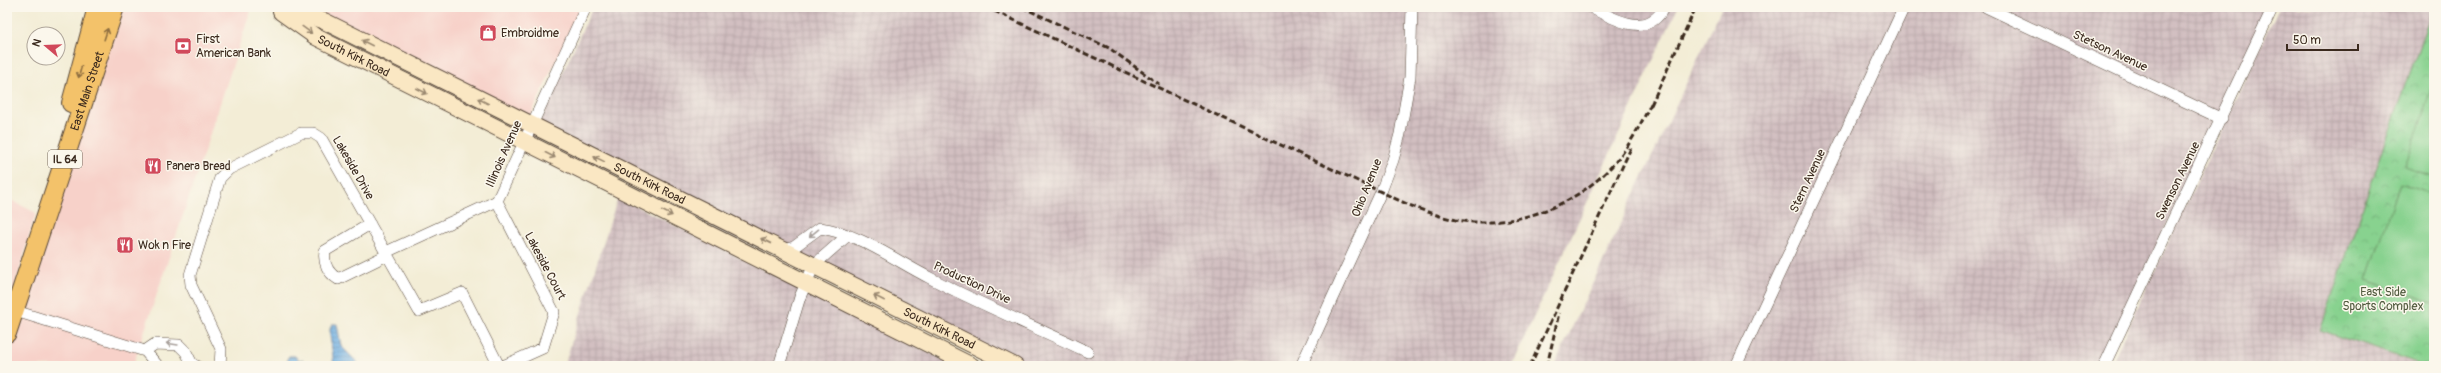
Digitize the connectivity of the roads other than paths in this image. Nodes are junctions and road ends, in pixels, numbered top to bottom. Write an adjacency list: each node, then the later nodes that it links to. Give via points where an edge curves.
1 (98, 7): 22 (main road, East Main Street / IL 64, one-way to 22)
2 (115, 7): 22 (main road, East Main Street / IL 64, one-way to 2)
3 (275, 7): 14 (main road, South Kirk Road, one-way to 14, via 316,37)
4 (282, 7): 13 (main road, South Kirk Road, one-way to 4, via 324,21)
5 (586, 7): 13 (street, Illinois Avenue)
6 (1412, 7): 34 (street, Ohio Avenue, via 1410,78 1393,160 1381,192)
7 (1590, 7): 8 (street, via 1625,24 1643,25)
8 (1664, 7)
9 (1904, 7): 35 (street, Stern Avenue)
10 (1986, 7): 12 (street, Stetson Avenue)
11 (2273, 7): 12 (street, Swenson Avenue)
12 (2222, 119): 36 (street, Swenson Avenue)
13 (531, 126): 14 (street, Illinois Avenue); 18 (main road, South Kirk Road, one-way to 13)
14 (523, 142): 15 (street, Illinois Avenue); 21 (main road, South Kirk Road, one-way to 21)
15 (497, 201): 19 (street, Illinois Avenue); 30 (street, Lakeside Court, via 554,312 543,348)
16 (370, 224): 19 (street, Lakeside Drive); 19 (street, Illinois Avenue, via 325,252 324,260 331,275 338,279); 28 (street, Lakeside Drive, via 321,138 313,133 301,133 229,169 220,178 190,276 191,285 221,349)
17 (847, 236): 18 (street, Production Drive, one-way to 18, via 834,230 820,228 794,246); 20 (street); 25 (street, Production Drive, via 931,279)
18 (783, 250): 20 (main road, South Kirk Road)
19 (387, 253): 29 (street, Lakeside Drive, via 419,311 462,293)
20 (814, 265): 21 (street); 33 (main road, South Kirk Road, one-way to 20)
21 (805, 283): 31 (street); 32 (main road, South Kirk Road)
22 (11, 309): 23 (main road, East Main Street / IL 64); 24 (street)
23 (7, 333)
24 (145, 351): 26 (street, one-way to 24, via 179,345 155,344); 27 (street)
25 (1088, 352)
26 (193, 365)
27 (158, 366)
28 (220, 366)
29 (498, 366)
30 (503, 366)
31 (779, 366)
32 (972, 366)
33 (1015, 366)
34 (1301, 366)
35 (1736, 366)
36 (2104, 366)

